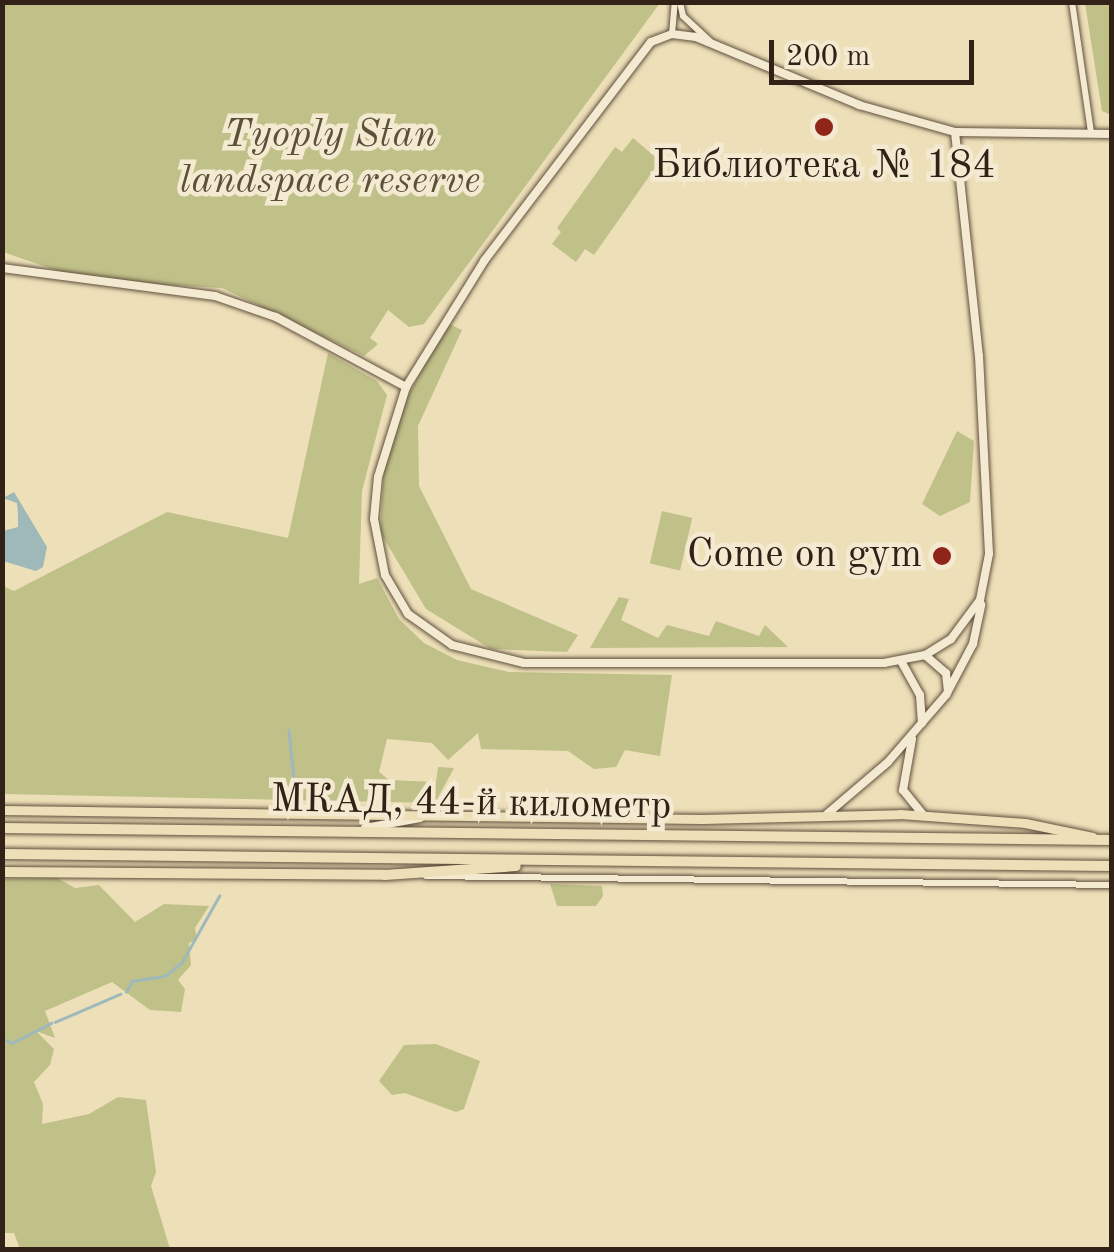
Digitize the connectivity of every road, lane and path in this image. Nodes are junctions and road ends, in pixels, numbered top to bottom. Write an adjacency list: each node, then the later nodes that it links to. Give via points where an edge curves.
1 (678, 2): 3 (street); 4 (street, via 683,16)
2 (1072, 2): 6 (street)
3 (672, 34): 4 (street); 9 (street, via 636,56 467,285)
4 (711, 42): 5 (street, via 860,105)
5 (955, 132): 6 (street); 10 (street, via 982,400)
6 (1091, 133): 7 (street)
7 (1112, 134)
8 (2, 268): 9 (street, via 215,296 276,317)
9 (406, 387): 12 (street, via 378,476 374,536 394,593 439,640 524,663)
10 (985, 586): 11 (street, via 951,640); 14 (street, via 973,644)
11 (925, 655): 12 (street); 14 (street, via 946,673)
12 (901, 662): 13 (street)
13 (915, 684): 14 (street, via 929,700); 15 (street, via 924,708)
14 (946, 695): 15 (street)
15 (921, 726): 17 (street); 18 (street, via 902,780 908,800)
16 (2, 810): 19 (main road)
17 (827, 814): 18 (main road); 19 (main road)
18 (923, 815): 22 (main road)
19 (434, 816): 21 (street)
20 (2, 828): 21 (highway, МКАД, 44-й километр)
21 (343, 832): 22 (highway, МКАД, 44-й километр)
22 (1110, 840)
23 (2, 854): 24 (highway, МКАД, 44-й километр)
24 (562, 861): 25 (highway, МКАД, 44-й километр); 27 (highway)
25 (1112, 866)
26 (2, 872): 27 (highway)
27 (385, 875): 28 (street)
28 (1112, 884)

